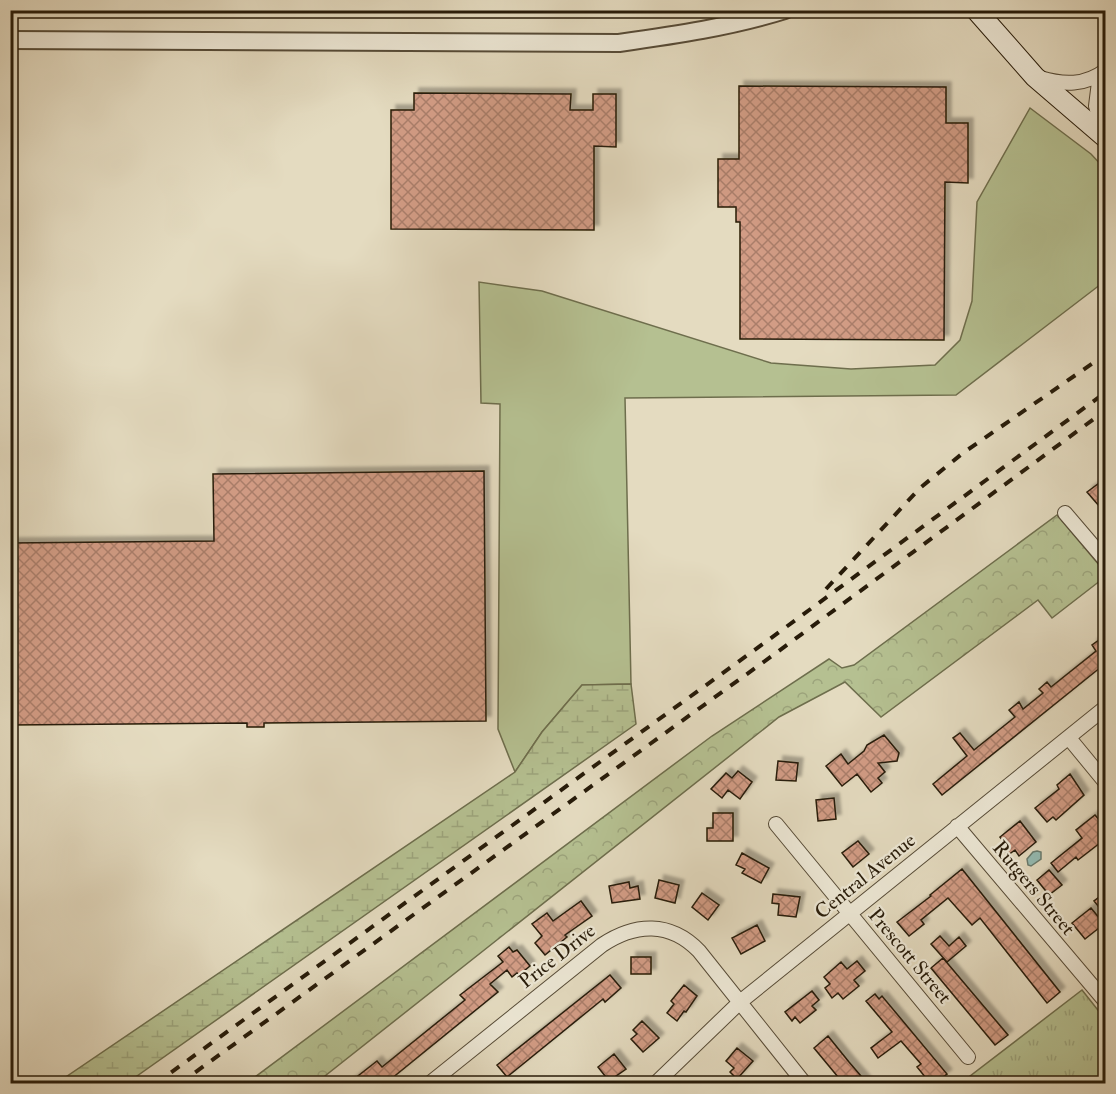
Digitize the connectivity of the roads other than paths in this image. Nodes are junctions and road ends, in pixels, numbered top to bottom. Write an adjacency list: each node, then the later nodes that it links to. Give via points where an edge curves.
1 (786, 10): 3 (street, via 685,34 619,43)
2 (976, 10): 5 (main road)
3 (10, 40)
4 (1103, 72): 5 (street, via 1085,82 1071,84); 6 (street, via 1096,106)
5 (1035, 77): 6 (main road)
6 (1105, 137)
7 (1065, 513): 8 (street)
8 (1106, 561)
9 (1106, 707): 10 (street, Central Avenue)
10 (1069, 738): 11 (street); 13 (street, Central Avenue)
11 (1106, 783)
12 (776, 824): 14 (street, Prescott Street)
13 (957, 826): 14 (street, Central Avenue); 16 (street, Rutgers Street)
14 (850, 914): 15 (street, Central Avenue); 17 (street, Prescott Street)
15 (740, 1002): 18 (street, Price Drive, via 687,939 654,928 635,929 602,945); 19 (street, Central Avenue); 20 (street, Price Drive)
16 (1106, 1002)
17 (968, 1057)
18 (429, 1083)
19 (656, 1083)
20 (805, 1083)

